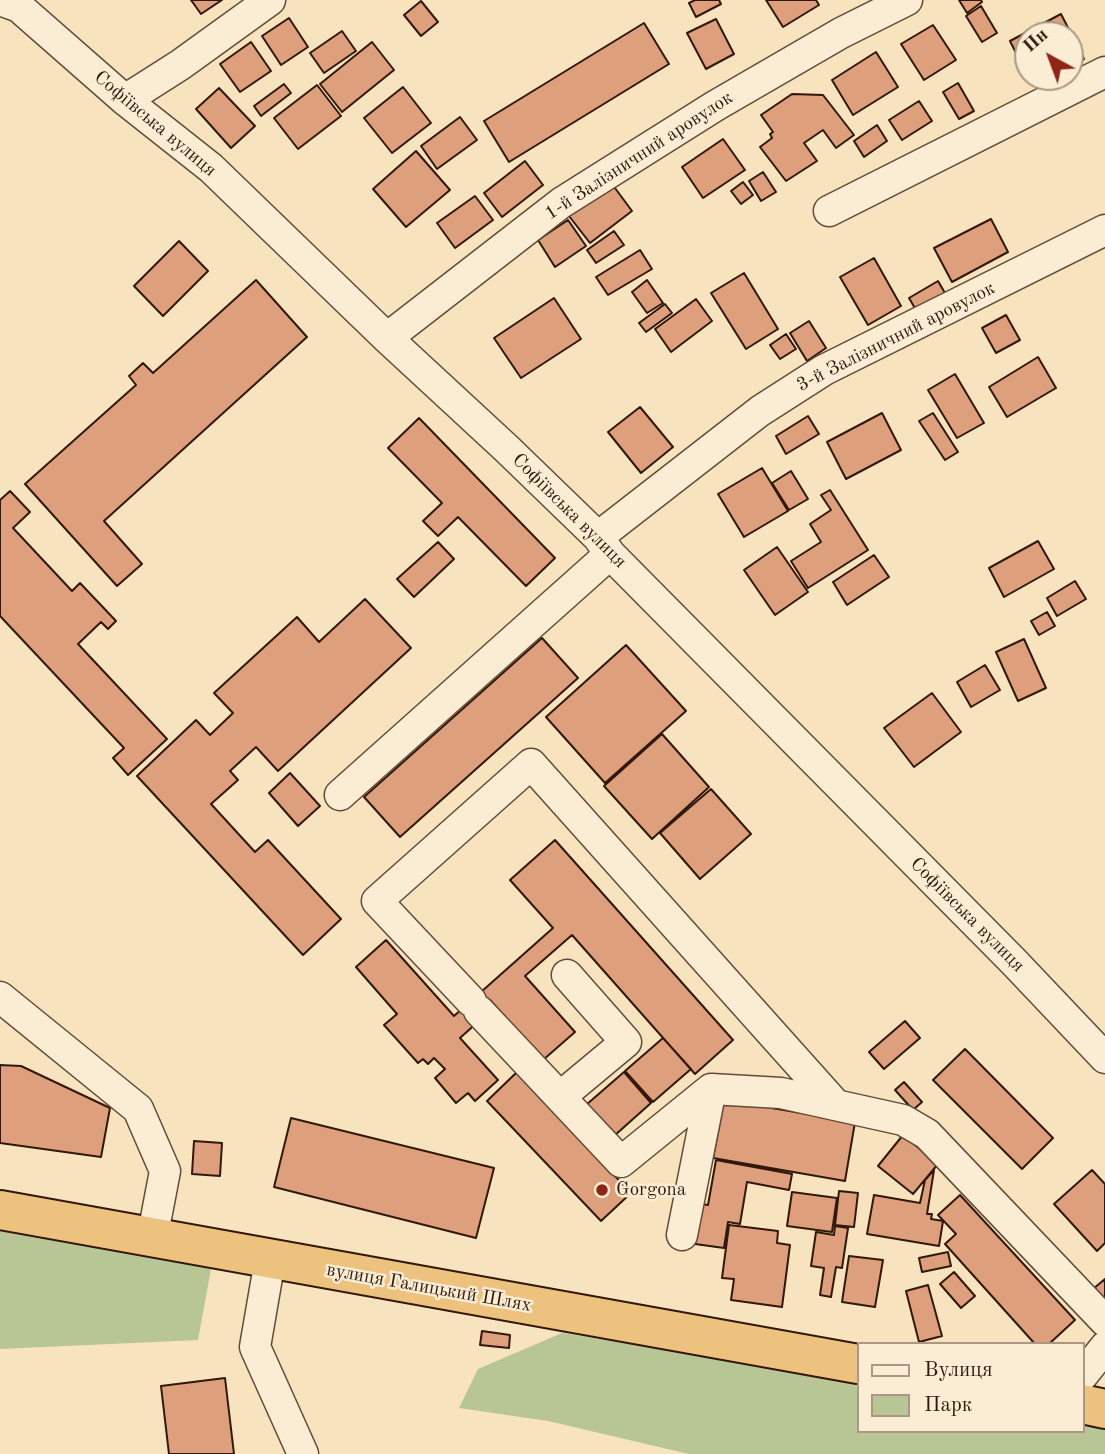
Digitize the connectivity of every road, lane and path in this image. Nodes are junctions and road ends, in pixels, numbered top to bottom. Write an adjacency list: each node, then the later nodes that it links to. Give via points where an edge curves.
1 (1, 0): 5 (street, Софіївська вулиця, via 19,8)
2 (270, 0): 5 (street)
3 (907, 0): 8 (street, 1-й Залізничний аровулок, via 749,86 561,202)
4 (1105, 72): 6 (street)
5 (125, 100): 8 (street, Софіївська вулиця, via 211,168)
6 (829, 211)
7 (1105, 230): 9 (street, 3-й Залізничний аровулок, via 824,370 760,411)
8 (387, 338): 9 (street, Софіївська вулиця)
9 (604, 545): 10 (street, 3-й Залізничний аровулок); 13 (street, Софіївська вулиця)
10 (340, 796)
11 (567, 975): 15 (street, via 626,1042)
12 (0, 997): 19 (street, via 138,1109 165,1171)
13 (1105, 1058)
14 (711, 1089): 15 (street, via 621,1162); 16 (street, via 781,1093); 18 (street)
15 (560, 1097): 16 (street, via 377,901 531,764)
16 (836, 1105): 21 (street, via 903,1120 927,1133)
17 (0, 1210): 19 (highway, вулиця Галицький Шлях)
18 (682, 1235)
19 (152, 1238): 20 (highway, вулиця Галицький Шлях)
20 (270, 1260): 23 (highway, вулиця Галицький Шлях); 27 (street, via 255,1347)
21 (1105, 1321)
22 (1105, 1346): 24 (street)
23 (856, 1364)
24 (1084, 1373)
25 (1084, 1404): 26 (highway)
26 (1105, 1409)
27 (303, 1454)

